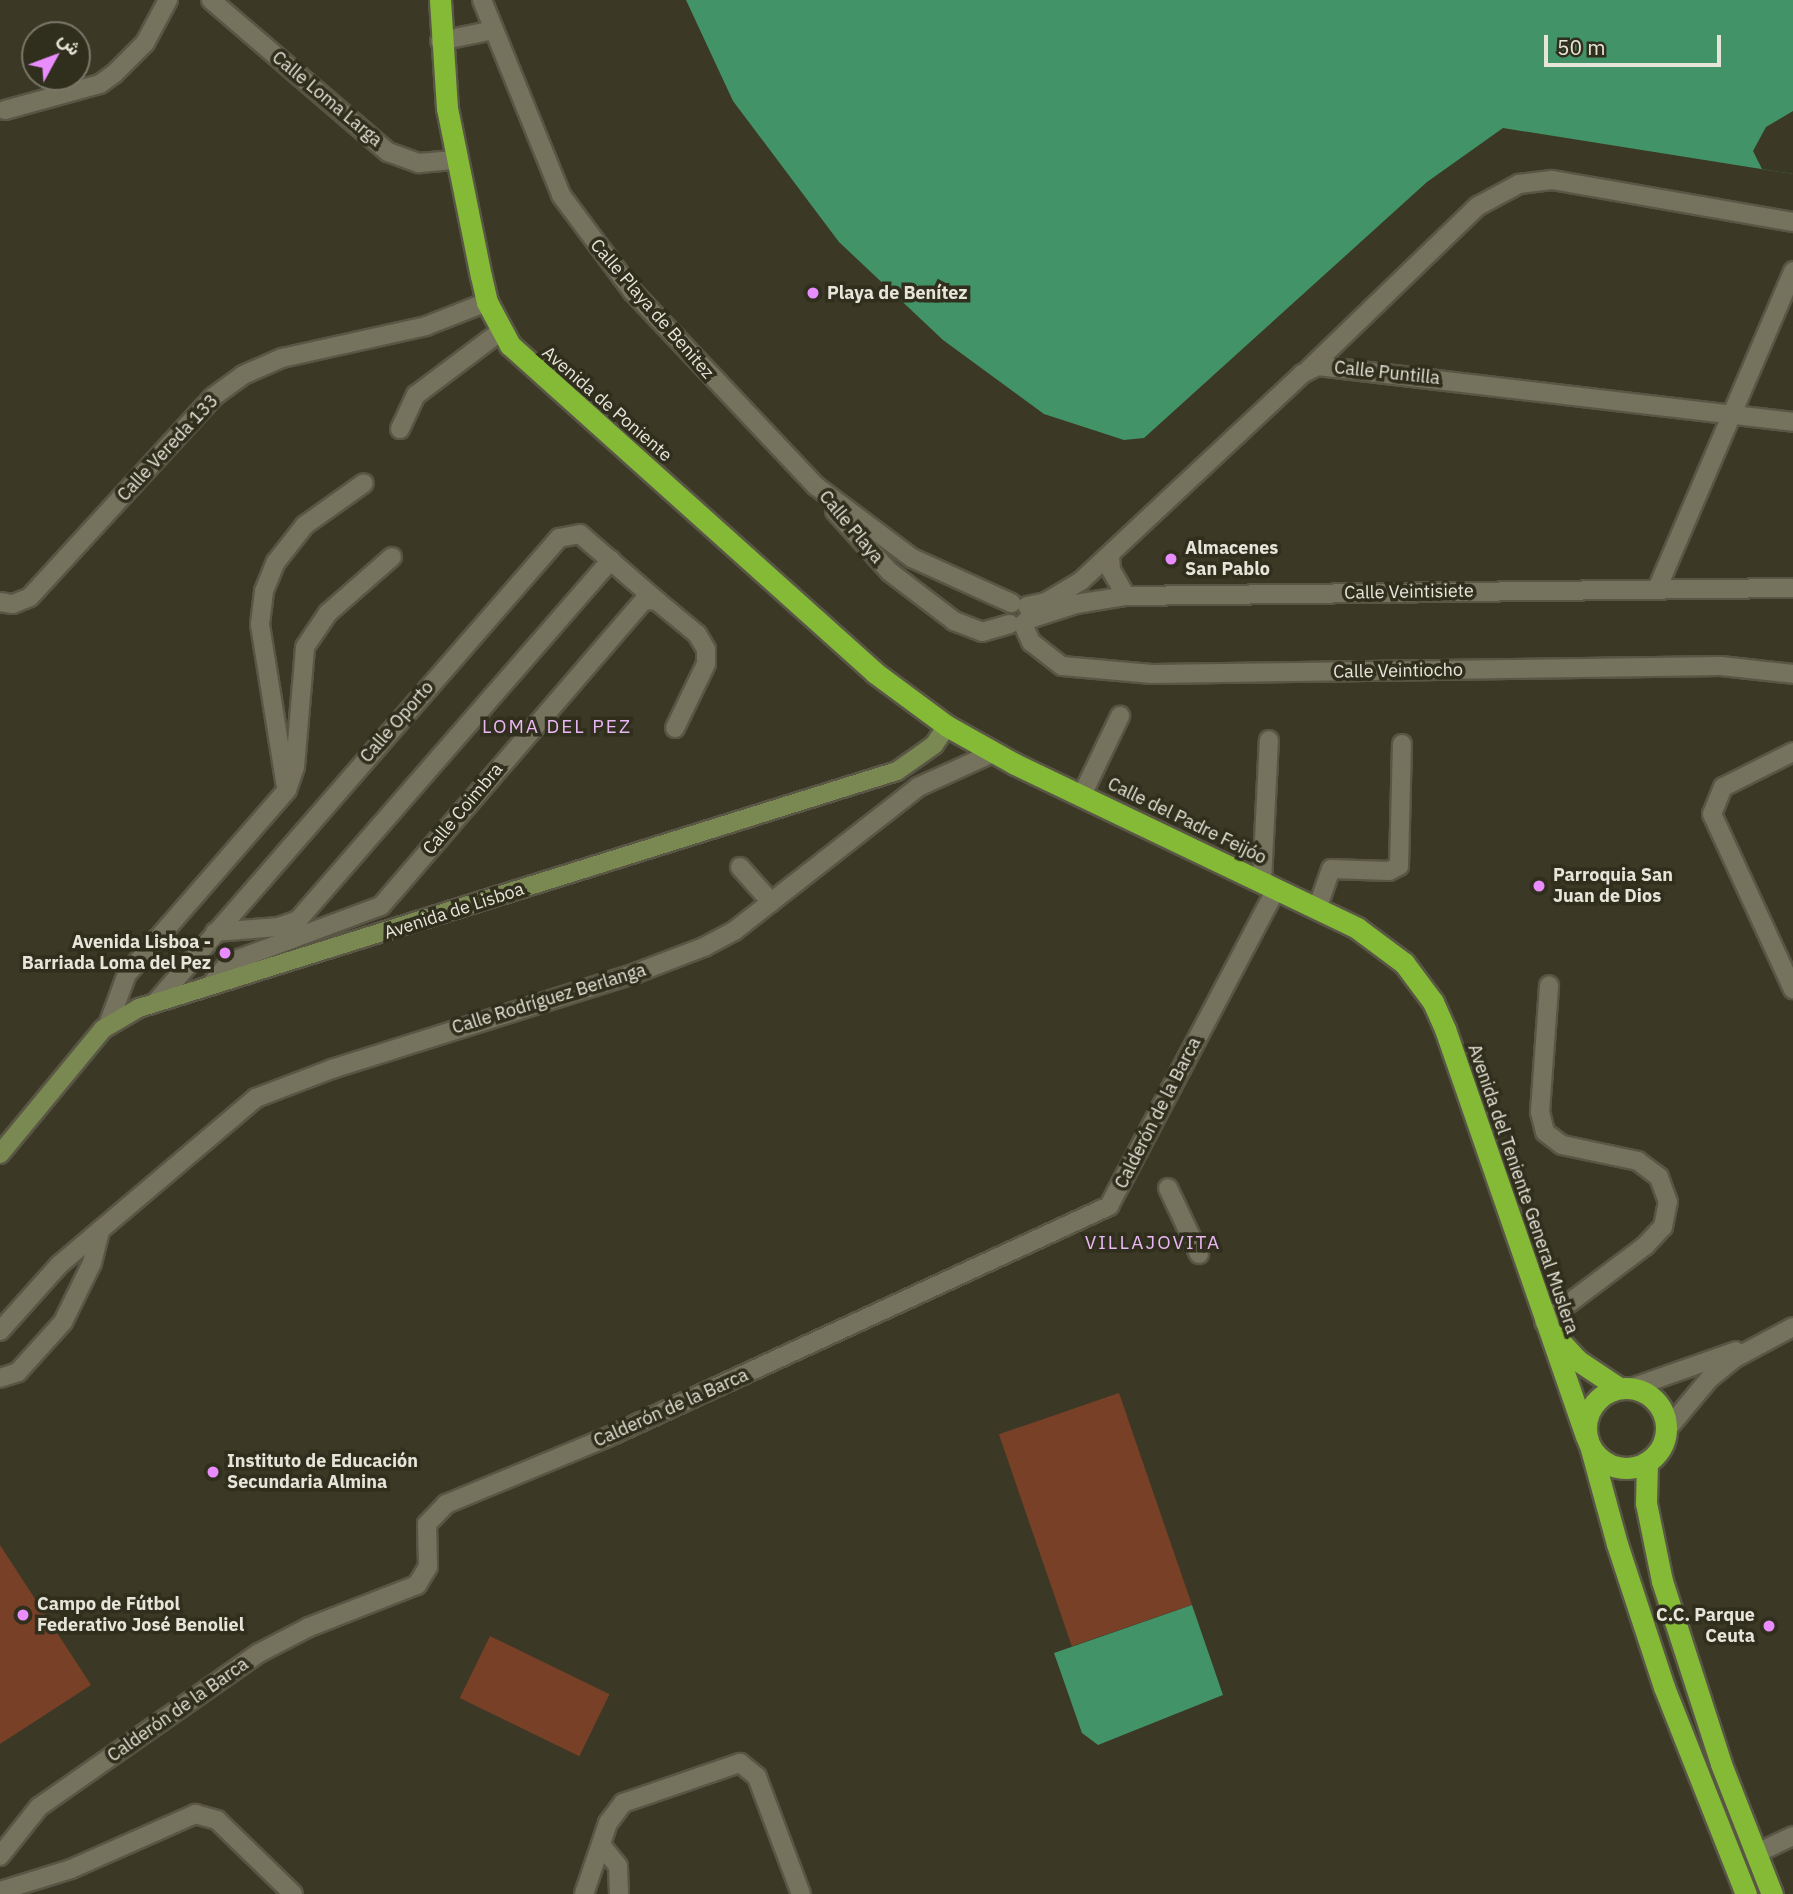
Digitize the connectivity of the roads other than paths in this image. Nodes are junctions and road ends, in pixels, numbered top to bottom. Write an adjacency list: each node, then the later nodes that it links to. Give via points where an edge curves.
1 (168, 0): 7 (street, via 145,43 100,84)
2 (211, 0): 8 (street, Calle Loma Larga, via 388,152 419,163)
3 (440, 0): 6 (highway, Avenida de Poniente)
4 (482, 0): 5 (street)
5 (494, 30): 6 (street); 18 (street, Calle Playa de Benitez, via 561,195 598,251)
6 (440, 41): 8 (highway, Avenida de Poniente)
7 (5, 110)
8 (457, 160): 11 (highway, Avenida de Poniente)
9 (1793, 222): 13 (street, via 1552,180 1519,184 1478,206)
10 (1793, 271): 14 (street)
11 (487, 302): 12 (highway, Avenida de Poniente); 26 (street, Calle Vereda 133, via 426,326 282,358 243,376 213,397 30,597 13,604)
12 (501, 331): 16 (street, via 416,395); 30 (highway, Avenida de Poniente, via 521,358 874,672)
13 (1309, 369): 14 (street, Calle Puntilla, via 1335,366); 19 (street, Calle Puntilla)
14 (1731, 412): 15 (street, Calle Puntilla); 23 (street)
15 (1793, 422)
16 (400, 429)
17 (364, 483): 36 (street, via 305,524 276,562 264,591 260,624)
18 (816, 486): 27 (street, Calle Playa, via 912,558); 27 (street, Calle Playa, via 860,543 921,598 967,628 982,632)
19 (1110, 555): 24 (street, via 1111,570); 27 (street, Calle Puntilla, via 1065,593)
20 (392, 557): 36 (street, via 328,613 305,647 295,766)
21 (611, 560): 25 (street, Calle Oporto); 42 (street, via 303,915 278,927); 42 (street, Calle Oporto, via 580,534 559,538)
22 (1793, 588): 23 (street, Calle Veintisiete)
23 (1657, 589): 24 (street, Calle Veintisiete)
24 (1126, 596): 27 (street, Calle Veintisiete)
25 (657, 601): 31 (street, via 697,634 706,649 706,664); 45 (street, Calle Coimbra, via 643,600 634,606 381,906 235,961)
26 (0, 602)
27 (1020, 616): 28 (street, Calle Veintiocho, via 1031,642 1062,666 1152,674 1721,666)
28 (1793, 674)
29 (1120, 716): 37 (street)
30 (947, 726): 35 (highway, Calle del Padre Feijóo); 45 (street, Avenida de Lisboa, via 925,753 897,771)
31 (675, 728)
32 (1269, 740): 39 (street)
33 (1402, 744): 41 (street, via 1399,866 1389,871 1331,869)
34 (1793, 752): 46 (street, via 1735,779 1715,800 1714,822)
35 (993, 753): 37 (highway, Calle del Padre Feijóo); 40 (street, Calle Rodríguez Berlanga, via 934,777)
36 (287, 790): 48 (street, via 127,974)
37 (1082, 795): 39 (highway, Calle del Padre Feijóo)
38 (740, 867): 40 (street)
39 (1269, 885): 41 (highway, Calle del Padre Feijóo); 65 (street, Calderón de la Barca, via 1109,1206 643,1421 446,1504 427,1524 428,1567 417,1586 309,1627 259,1653 39,1807)
40 (771, 902): 51 (street, Calle Rodríguez Berlanga, via 734,931 681,956 432,1035 256,1098)
41 (1317, 909): 43 (highway, Calle del Padre Feijóo, via 1384,944)
42 (215, 932): 47 (street, Calle Oporto)
43 (1404, 963): 53 (highway, Avenida del Teniente General Muslera, via 1433,1002 1445,1029)
44 (1549, 985): 53 (street, via 1540,1112 1545,1132 1562,1145 1638,1161 1659,1177 1668,1202 1663,1227 1645,1246)
45 (210, 986): 47 (street, Avenida de Lisboa)
46 (1793, 989)
47 (156, 1002): 48 (street, Avenida de Lisboa)
48 (108, 1026): 49 (street, Avenida de Lisboa)
49 (0, 1154)
50 (1168, 1188): 52 (street)
51 (100, 1230): 55 (street, Calle Rodríguez Berlanga, via 59,1265); 57 (street, via 92,1263 63,1322 18,1372)
52 (1199, 1254)
53 (1544, 1322): 58 (highway, via 1577,1360); 60 (highway, Avenida del Teniente General Muslera)
54 (1793, 1327): 56 (street)
55 (0, 1331)
56 (1765, 1340): 58 (street); 59 (street, via 1709,1379)
57 (0, 1378)
58 (1625, 1388): 59 (highway, via 1653,1399 1665,1420); 60 (highway, via 1596,1401 1586,1424)
59 (1665, 1432): 61 (highway, via 1656,1454)
60 (1589, 1443): 61 (highway, via 1610,1465 1623,1468); 71 (highway, Avenida del Teniente General Muslera, via 1664,1686)
61 (1647, 1462): 64 (highway, via 1646,1503 1655,1555 1690,1673)
62 (1793, 1836): 64 (street)
63 (601, 1845): 68 (street); 69 (street, via 618,1866); 70 (street, via 613,1812 623,1803 740,1763 757,1777)
64 (1755, 1854): 72 (highway)
65 (0, 1856)
66 (0, 1891): 67 (street, via 71,1869 195,1814 217,1820)
67 (293, 1894)
68 (584, 1894)
69 (619, 1894)
70 (801, 1894)
71 (1746, 1894)
72 (1772, 1894)

